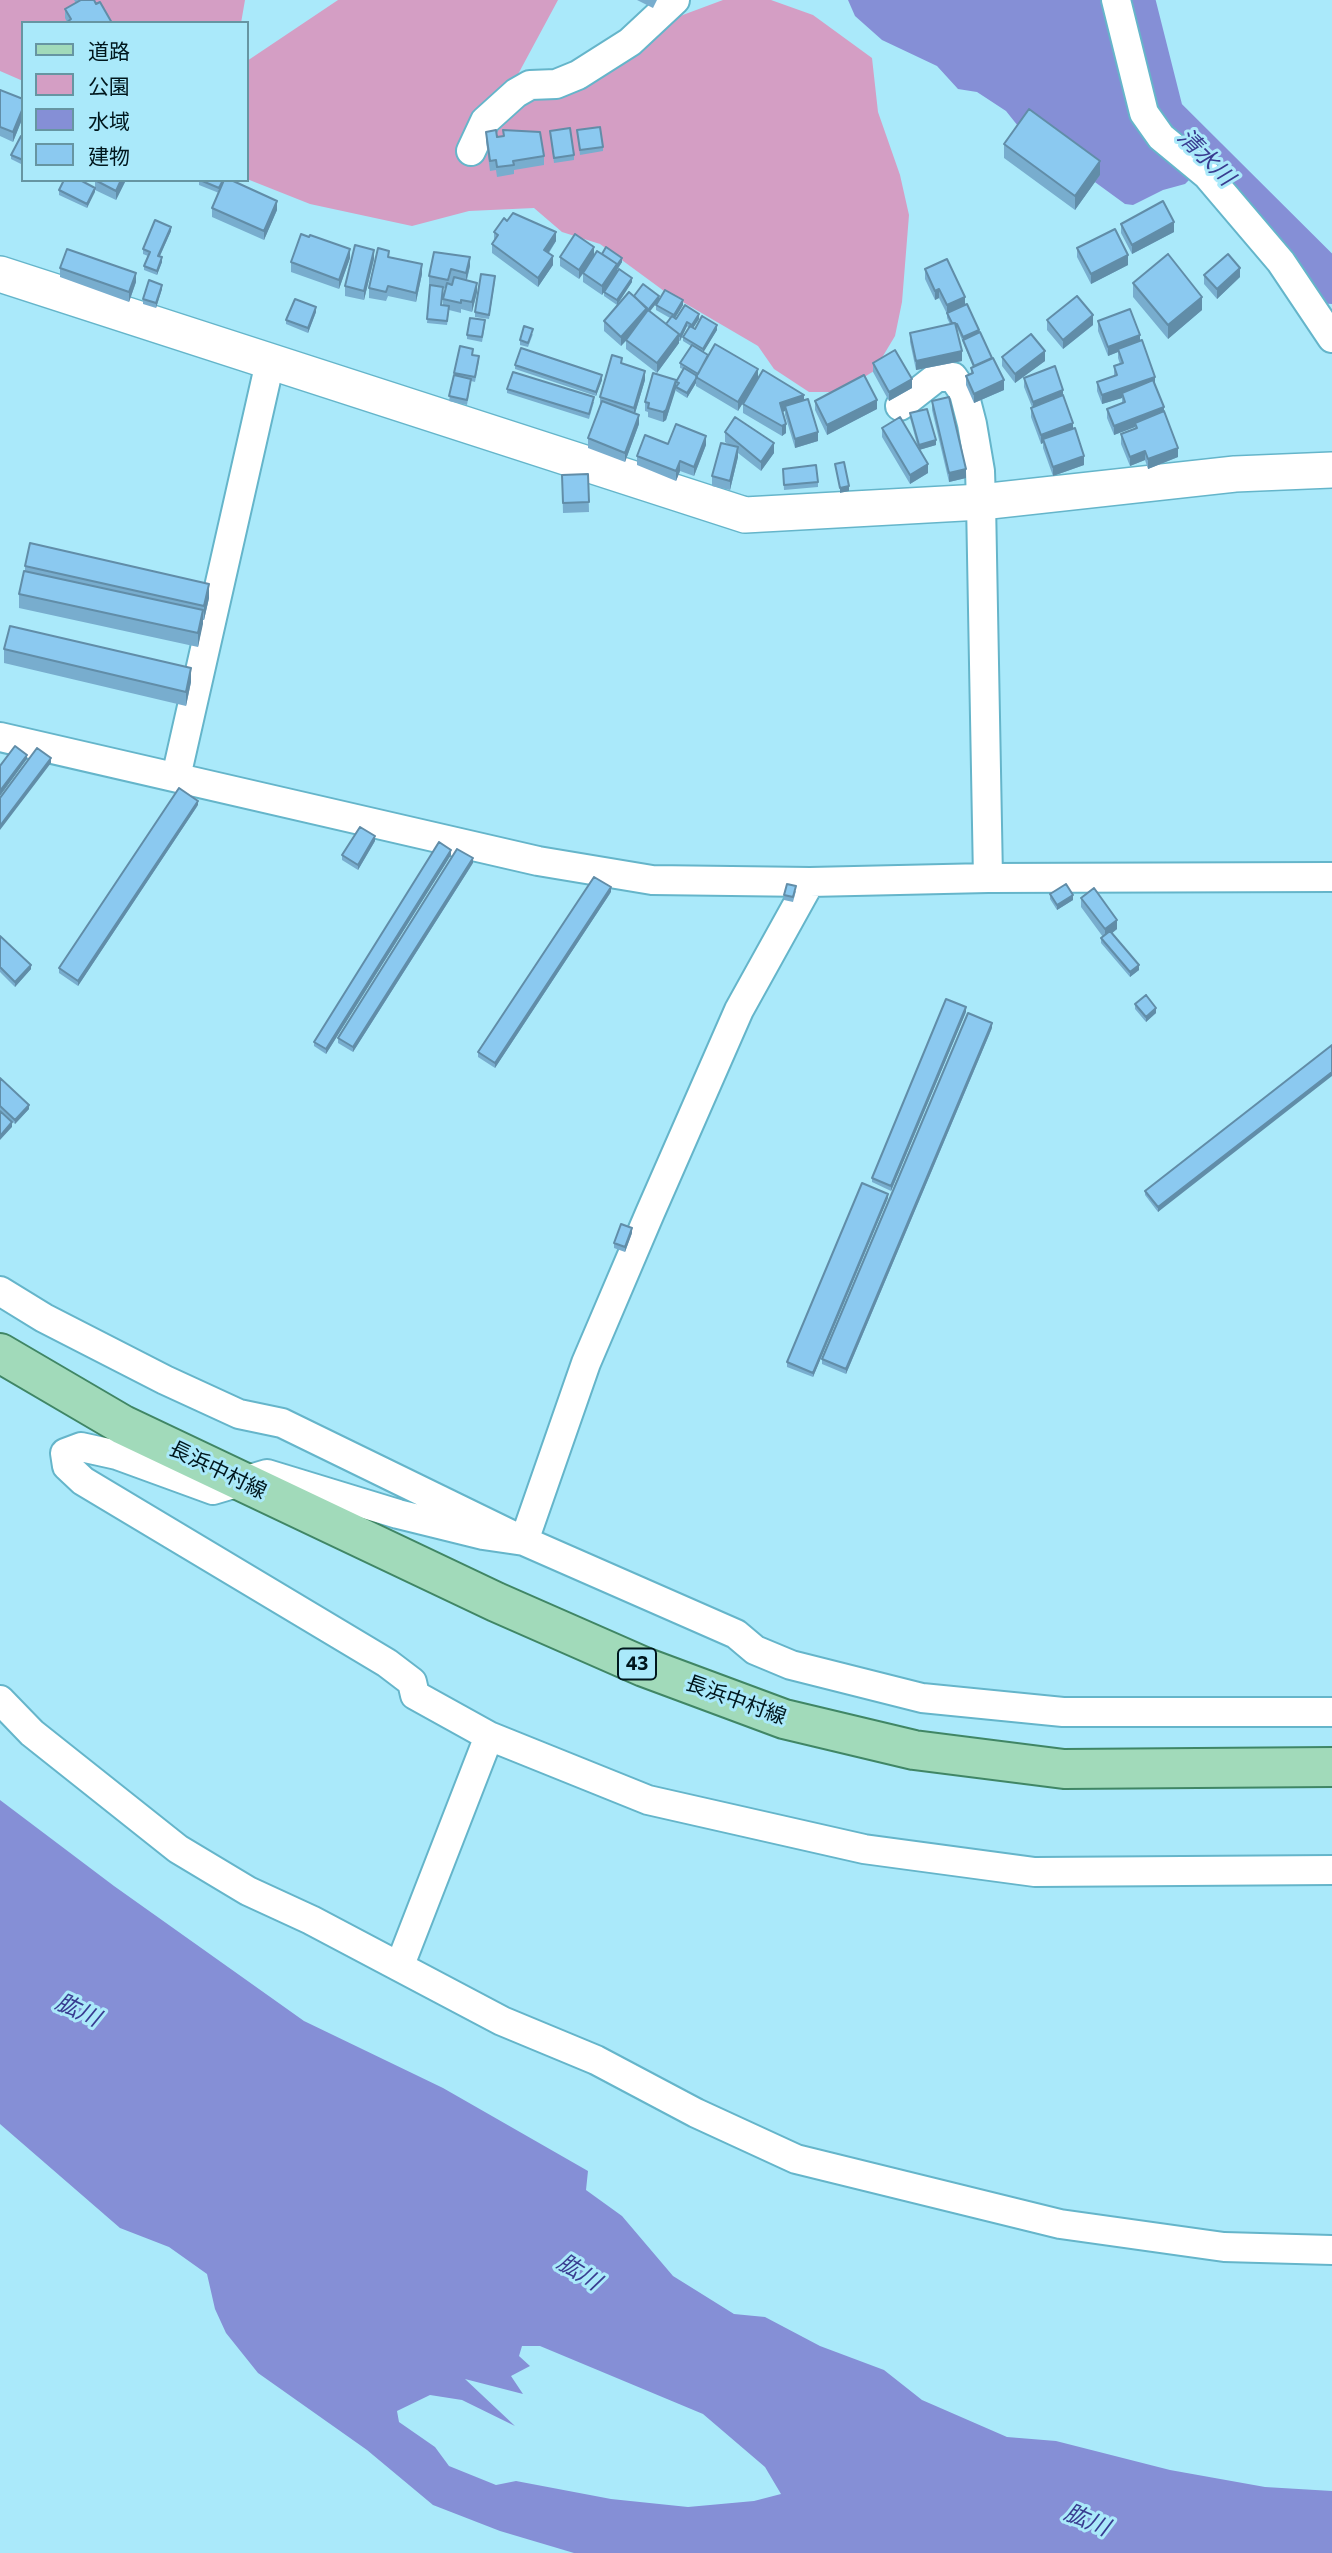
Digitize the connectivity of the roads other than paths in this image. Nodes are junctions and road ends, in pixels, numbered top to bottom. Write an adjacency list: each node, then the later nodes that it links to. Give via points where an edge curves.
1 (675, 0): 3 (street, via 630,42 578,75 530,85 516,93 485,121)
2 (1116, 0): 5 (street, via 1144,113 1161,137 1207,175 1281,262)
3 (471, 151)
4 (0, 274): 6 (street)
5 (1332, 338)
6 (271, 362): 9 (street, via 745,515); 11 (street)
7 (901, 406): 9 (street, via 937,377 953,377 964,393 972,424)
8 (1332, 470): 9 (street, via 1235,474)
9 (981, 502): 13 (street)
10 (0, 737): 11 (street)
11 (176, 777): 14 (street, via 600,873 652,880)
12 (1332, 877): 13 (street)
13 (988, 878): 14 (street)
14 (810, 882): 18 (street, via 739,1010 650,1213 586,1363)
15 (0, 1291): 18 (street, via 166,1380 239,1414 282,1423)
16 (0, 1353): 17 (main road, 長浜中村線 / 43, via 123,1425)
17 (242, 1482): 18 (street, via 267,1474 398,1514); 21 (street, via 213,1490 117,1455 81,1447 65,1453 67,1466 83,1481 387,1663 412,1682 415,1695); 22 (main road, 長浜中村線 / 43, via 619,1657 784,1719 914,1750 1064,1769)
18 (524, 1541): 20 (street, via 736,1634 755,1650 791,1665 922,1698 1063,1712)
19 (0, 1700): 24 (street, via 32,1733 178,1849 248,1891)
20 (1332, 1712)
21 (489, 1736): 23 (street, via 648,1800 864,1849 1035,1872); 24 (street)
22 (1332, 1767)
23 (1332, 1870)
24 (400, 1965): 25 (street, via 502,2021 596,2060 796,2159 1060,2224 1224,2247)
25 (1332, 2250)

